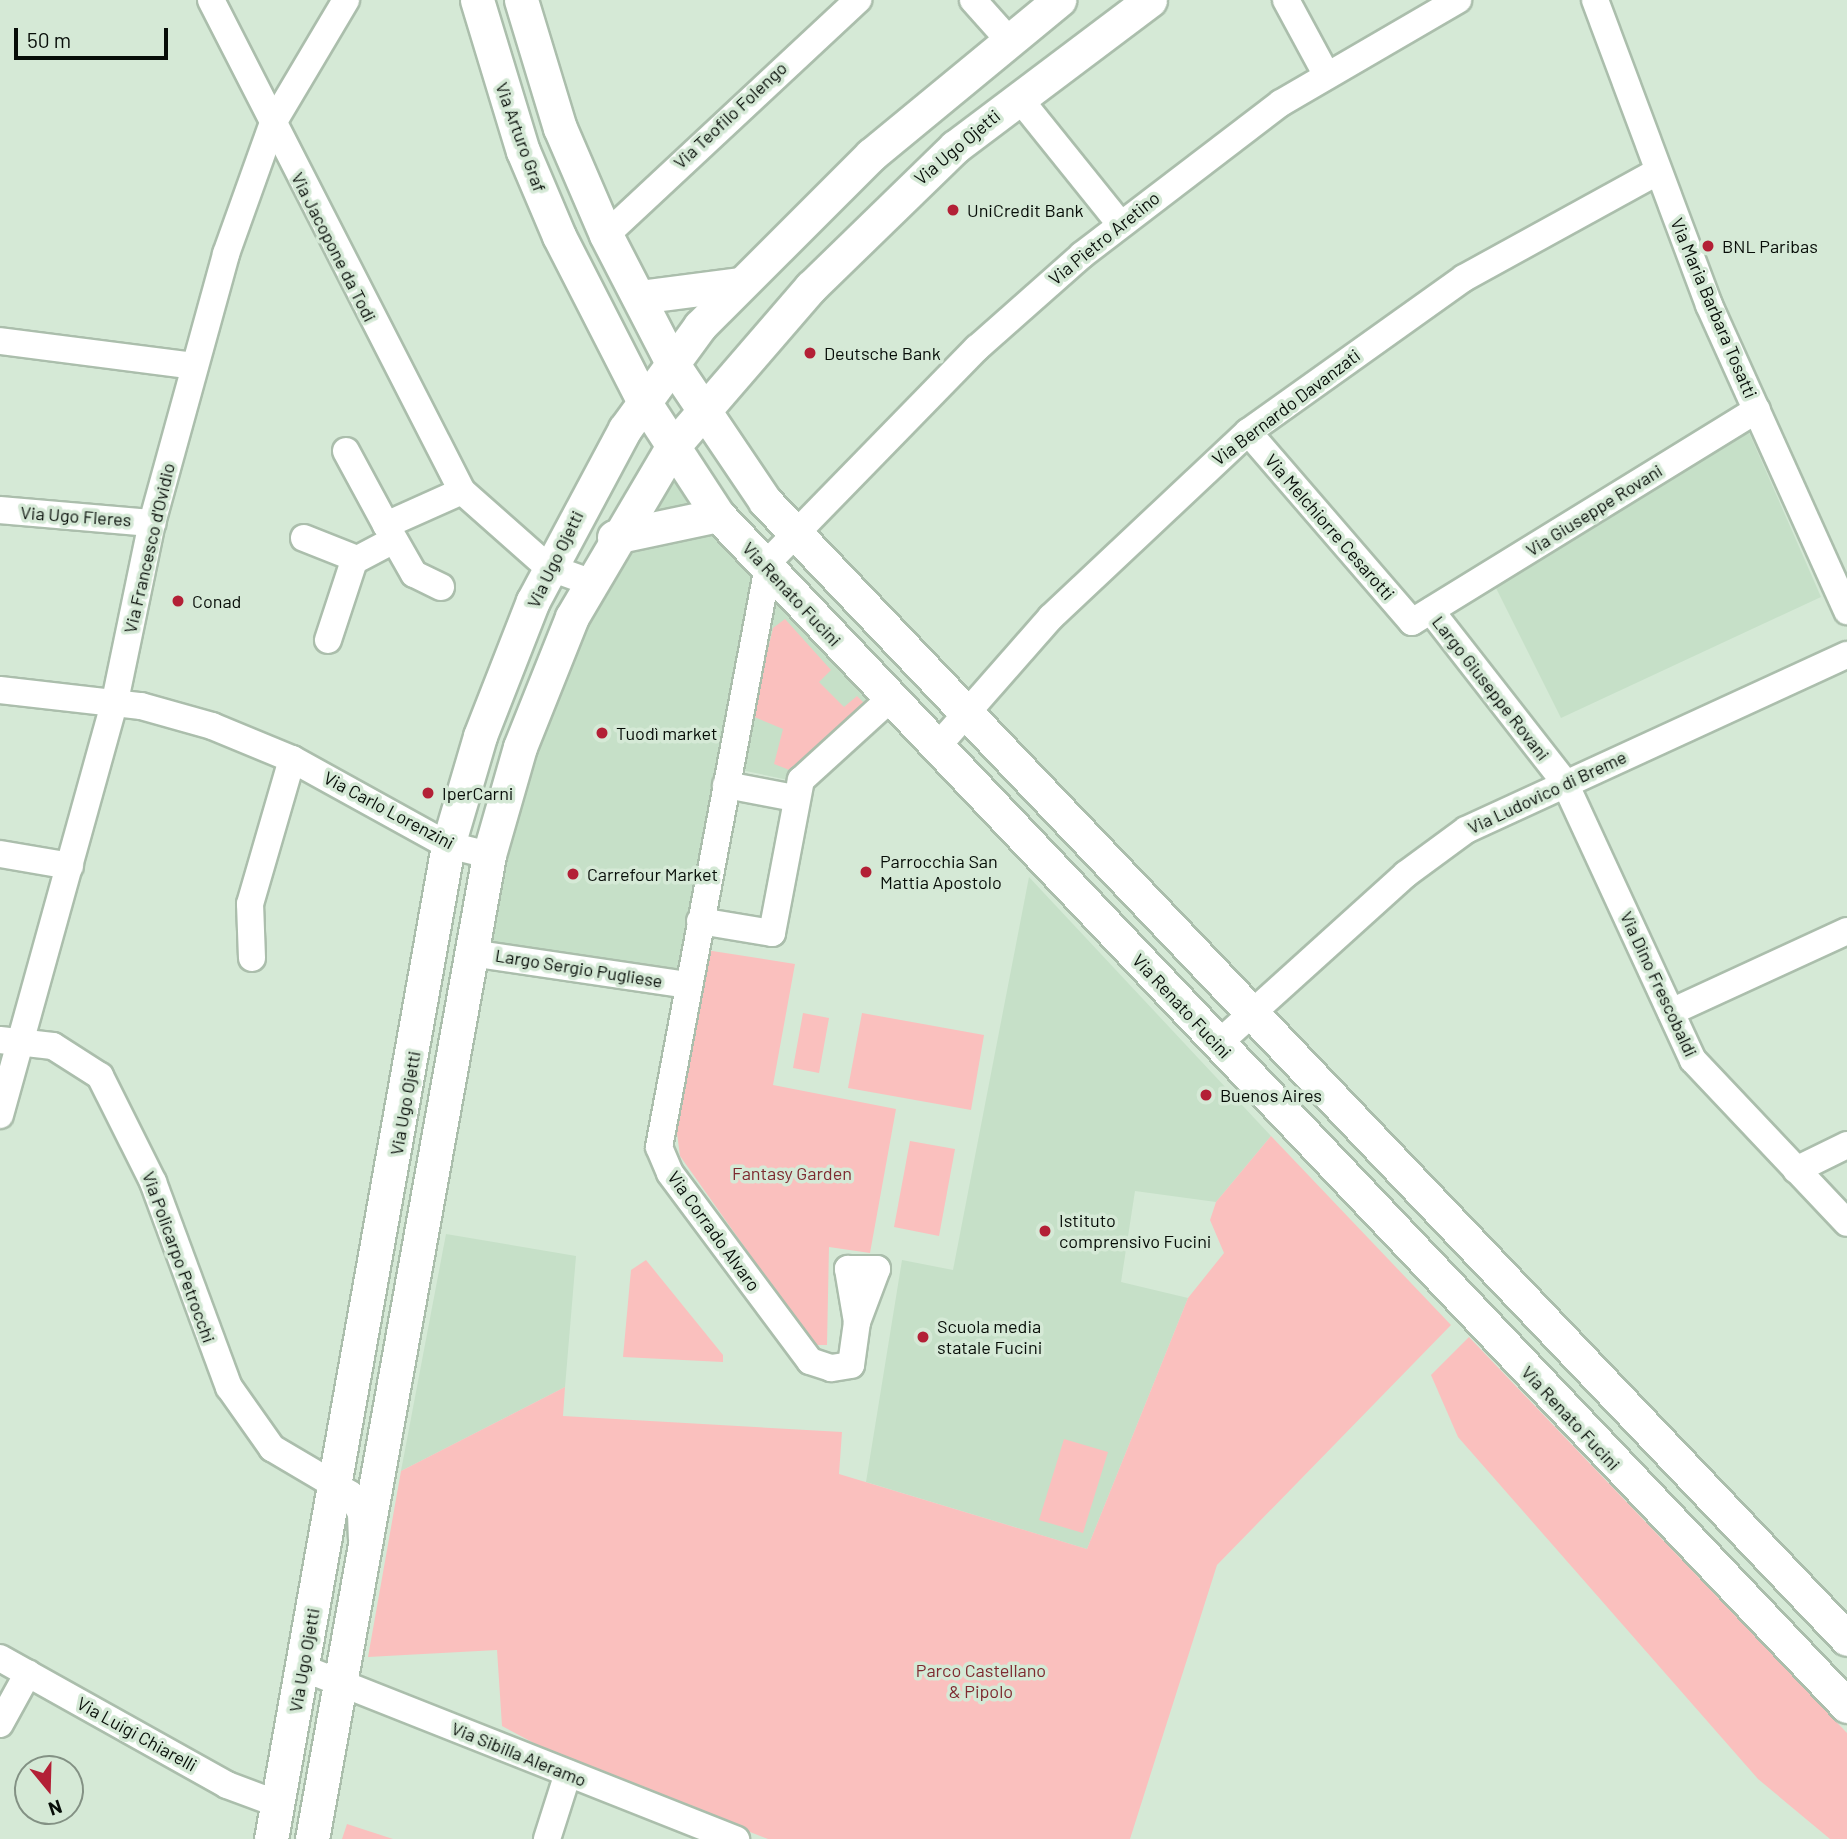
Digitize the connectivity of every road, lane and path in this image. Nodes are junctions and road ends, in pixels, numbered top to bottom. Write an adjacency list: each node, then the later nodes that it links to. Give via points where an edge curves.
1 (211, 0): 15 (street, Via Jacopone da Todi)
2 (346, 0): 15 (street, Via Francesco d'Ovidio)
3 (477, 0): 19 (main road, Via Arturo Graf, via 523,151)
4 (521, 0): 18 (main road, via 560,128)
5 (859, 0): 18 (street, Via Teofilo Folengo)
6 (973, 0): 12 (street)
7 (1059, 0): 12 (main road)
8 (1150, 0): 14 (main road, Via Ugo Ojetti)
9 (1286, 0): 13 (street)
10 (1458, 0): 13 (street, Via Pietro Aretino)
11 (1595, 0): 16 (street, Via Maria Barbara Tosatti)
12 (1007, 38): 20 (main road, via 843,181)
13 (1326, 74): 17 (street, Via Pietro Aretino)
14 (1018, 97): 17 (street); 27 (main road, Via Ugo Ojetti, via 893,204)
15 (272, 123): 24 (street, Via Francesco d'Ovidio); 31 (street, Via Jacopone da Todi)
16 (1657, 172): 26 (street, Via Maria Barbara Tosatti); 28 (street, Via Bernardo Davanzati, via 1464,278)
17 (1120, 224): 36 (street, Via Pietro Aretino, via 985,341)
18 (611, 245): 19 (street, via 596,273); 21 (main road)
19 (577, 270): 25 (main road, Via Arturo Graf)
20 (739, 284): 21 (main road); 23 (main road)
21 (639, 297): 23 (main road)
22 (0, 341): 24 (street)
23 (672, 363): 25 (main road, Via Ugo Ojetti); 27 (main road)
24 (194, 366): 34 (street, Via Francesco d'Ovidio)
25 (643, 400): 29 (main road, Via Arturo Graf); 41 (main road, Via Ugo Ojetti)
26 (1757, 410): 44 (street, Via Maria Barbara Tosatti); 45 (street, Via Giuseppe Rovani)
27 (702, 412): 29 (main road, Via Ugo Ojetti); 36 (main road)
28 (1248, 432): 45 (street, Via Melchiorre Cesarotti); 51 (street, Via Bernardo Davanzati, via 1051,617)
29 (671, 449): 33 (main road, Via Renato Fucini); 37 (main road)
30 (346, 451): 35 (street)
31 (462, 491): 35 (street); 41 (street, Via Jacopone da Todi)
32 (0, 510): 34 (street, Via Ugo Fleres)
33 (718, 515): 37 (main road); 40 (main road, Via Renato Fucini)
34 (152, 523): 50 (street, Via Francesco d'Ovidio)
35 (390, 533): 39 (street); 43 (street, via 414,574)
36 (795, 534): 40 (street, Via Pietro Aretino); 51 (main road)
37 (614, 537): 42 (main road)
38 (304, 538): 39 (street)
39 (357, 559): 46 (street)
40 (766, 567): 49 (main road, Via Renato Fucini); 55 (street, Via Corrado Alvaro)
41 (548, 568): 42 (street); 57 (main road, Via Ugo Ojetti, via 480,736)
42 (590, 582): 59 (main road, via 543,684)
43 (441, 587)
44 (1847, 611)
45 (1422, 616): 54 (street, Largo Giuseppe Rovani)
46 (328, 640)
47 (1847, 655): 54 (street, Via Ludovico di Breme)
48 (0, 690): 50 (street, Via Carlo Lorenzini)
49 (890, 699): 52 (main road, Via Renato Fucini); 56 (street, via 806,773)
50 (115, 701): 53 (street, Via Carlo Lorenzini, via 212,726); 60 (street, Via Francesco d'Ovidio)
51 (969, 710): 52 (street, Via Bernardo Davanzati); 66 (main road)
52 (936, 748): 69 (main road, Via Renato Fucini)
53 (292, 759): 57 (street, Via Carlo Lorenzini); 64 (street, via 250,904)
54 (1564, 781): 66 (street, Via Ludovico di Breme, via 1435,850); 67 (street, Via Dino Frescobaldi)
55 (726, 785): 56 (street); 61 (street, Via Corrado Alvaro)
56 (795, 798): 61 (street, via 772,933)
57 (448, 845): 59 (street, Via Carlo Lorenzini); 70 (main road, Via Ugo Ojetti)
58 (0, 854): 60 (street)
59 (489, 855): 63 (main road)
60 (70, 866): 68 (street, Via Francesco d'Ovidio)
61 (700, 921): 65 (street, Via Corrado Alvaro)
62 (1847, 931): 67 (street)
63 (471, 953): 65 (street, Largo Sergio Pugliese); 71 (main road)
64 (252, 958)
65 (687, 985): 76 (street, Via Corrado Alvaro, via 659,1147 664,1162 810,1361 831,1368 851,1365)
66 (1253, 1013): 69 (street, Via Ludovico di Breme); 79 (main road)
67 (1671, 1013): 74 (street, Via Dino Frescobaldi, via 1701,1072)
68 (12, 1040): 72 (street, Via Francesco d'Ovidio); 77 (street, Via Policarpo Petrocchi, via 74,1056 109,1089 153,1182 229,1387 272,1448)
69 (1218, 1044): 84 (main road, Via Renato Fucini)
70 (410, 1072): 71 (street); 77 (main road, Via Ugo Ojetti)
71 (451, 1078): 78 (main road)
72 (0, 1115)
73 (1847, 1145): 74 (street)
74 (1796, 1170): 75 (street, Via Dino Frescobaldi)
75 (1847, 1223)
76 (857, 1322)
77 (333, 1482): 78 (street, Via Policarpo Petrocchi, via 360,1513); 81 (main road, Via Ugo Ojetti)
78 (363, 1553): 83 (main road)
79 (1847, 1639)
80 (0, 1658): 82 (street, Via Luigi Chiarelli)
81 (303, 1668): 83 (street, Via Sibilla Aleramo); 87 (main road, Via Ugo Ojetti)
82 (28, 1673): 85 (street); 87 (street, Via Luigi Chiarelli, via 227,1785)
83 (341, 1682): 86 (street, Via Sibilla Aleramo); 89 (main road)
84 (1847, 1706)
85 (0, 1724)
86 (568, 1773): 90 (street); 91 (street, Via Sibilla Aleramo)
87 (278, 1804): 88 (main road, Via Ugo Ojetti)
88 (271, 1839)
89 (312, 1839)
90 (547, 1839)
91 (736, 1839)

